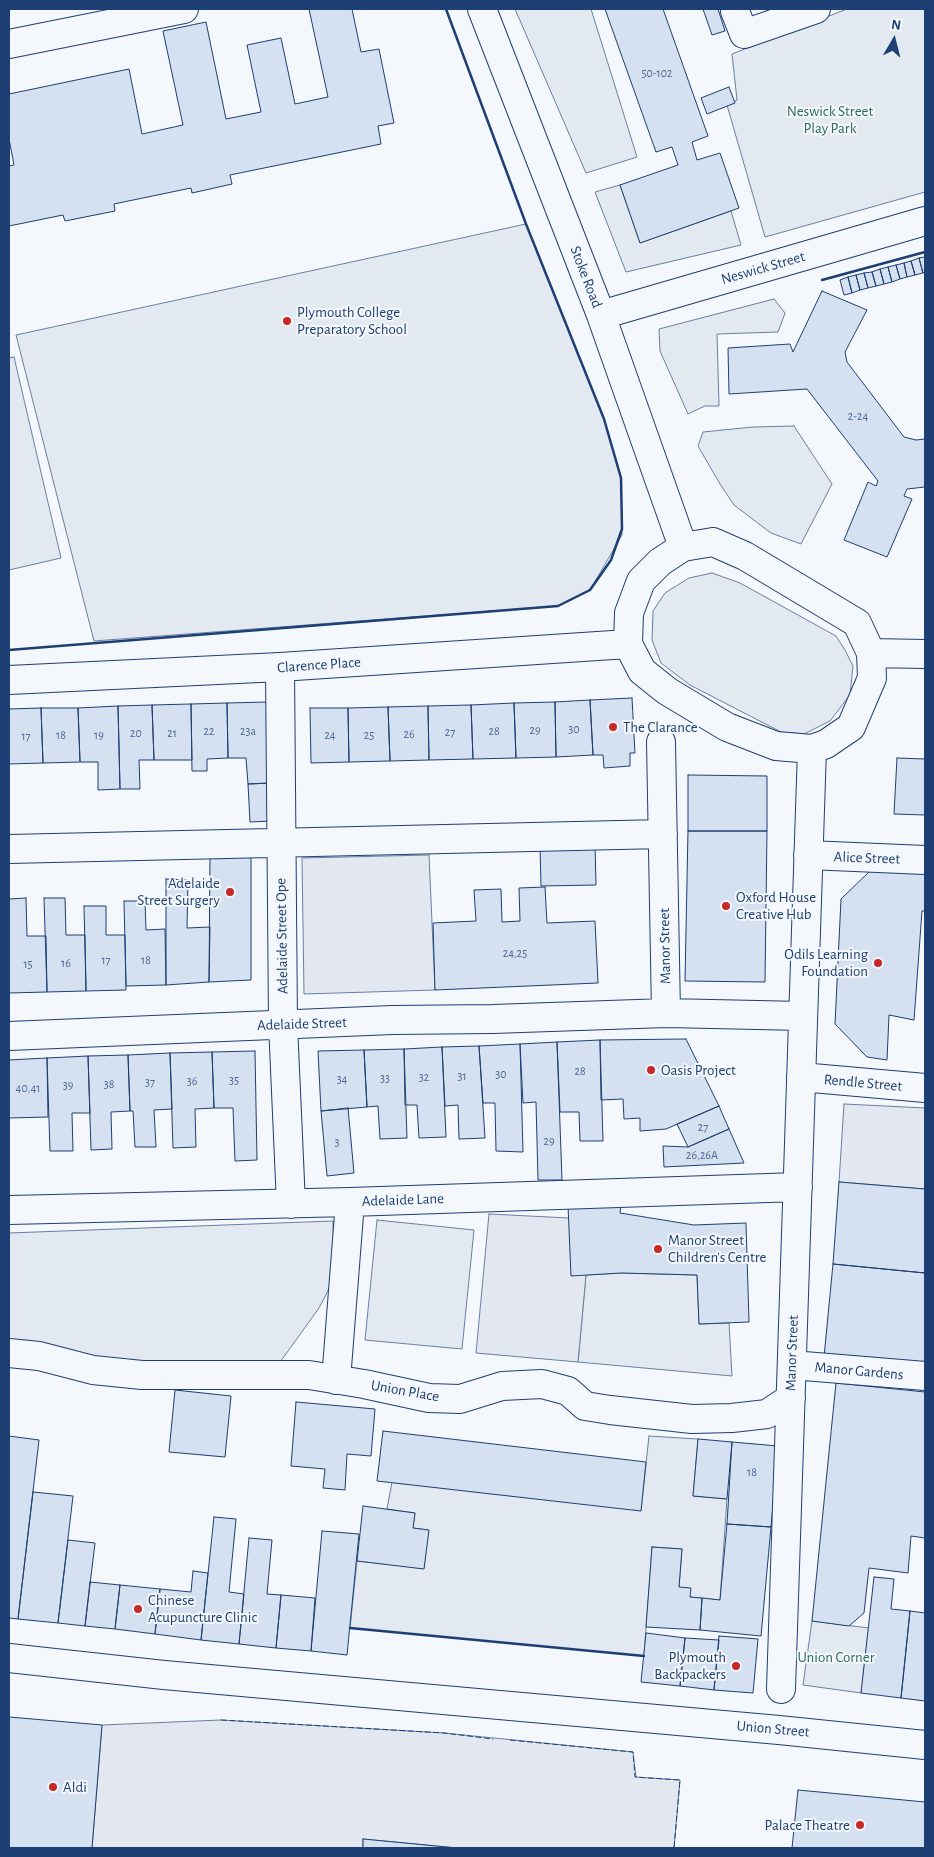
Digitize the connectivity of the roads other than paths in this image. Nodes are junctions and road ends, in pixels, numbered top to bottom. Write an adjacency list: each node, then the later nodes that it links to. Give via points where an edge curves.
1 (184, 9): 5 (street)
2 (482, 9): 7 (street, Stoke Road)
3 (816, 9): 4 (street, via 744,34)
4 (735, 10)
5 (9, 44)
6 (925, 221): 7 (street, Neswick Street)
7 (601, 315): 8 (street, Stoke Road)
8 (683, 547): 9 (street, via 660,562 641,581 629,613); 10 (street, via 713,542 745,556 857,624)
9 (628, 644): 12 (street, Clarence Place); 15 (street, via 642,670 667,690 727,727 776,746)
10 (871, 653): 11 (street); 15 (street, via 872,678 851,727 826,744)
11 (925, 654)
12 (280, 667): 13 (street, Clarence Place); 17 (street, Adelaide Street Ope)
13 (9, 680)
14 (661, 742): 16 (street, Manor Street)
15 (812, 749): 19 (street, Manor Street)
16 (663, 834): 17 (street); 21 (street, Manor Street)
17 (281, 844): 18 (street); 23 (street, Adelaide Street Ope)
18 (9, 849)
19 (808, 855): 20 (street, Alice Street); 22 (street, Manor Street)
20 (925, 860)
21 (666, 1013): 22 (street); 23 (street, Adelaide Street)
22 (803, 1016): 25 (street, Manor Street)
23 (283, 1024): 24 (street, Adelaide Street); 29 (street, Adelaide Street Ope)
24 (9, 1036)
25 (801, 1077): 26 (street, Rendle Street); 27 (street, Manor Street)
26 (925, 1088)
27 (798, 1187): 28 (street, Adelaide Lane); 32 (street, Manor Street)
28 (350, 1202): 29 (street, Adelaide Lane); 34 (street)
29 (291, 1204): 30 (street, Adelaide Lane)
30 (9, 1210)
31 (9, 1352): 34 (street, Union Place, via 93,1370 142,1375 309,1376)
32 (792, 1365): 33 (street, Manor Gardens); 35 (street, Manor Street)
33 (925, 1376)
34 (336, 1380): 35 (street, Union Place, via 429,1398 460,1399 502,1386 542,1384 568,1391 585,1406 692,1419 767,1414)
35 (791, 1398): 37 (street, Manor Street)
36 (9, 1658): 38 (street, Union Street)
37 (781, 1690)
38 (925, 1745)

